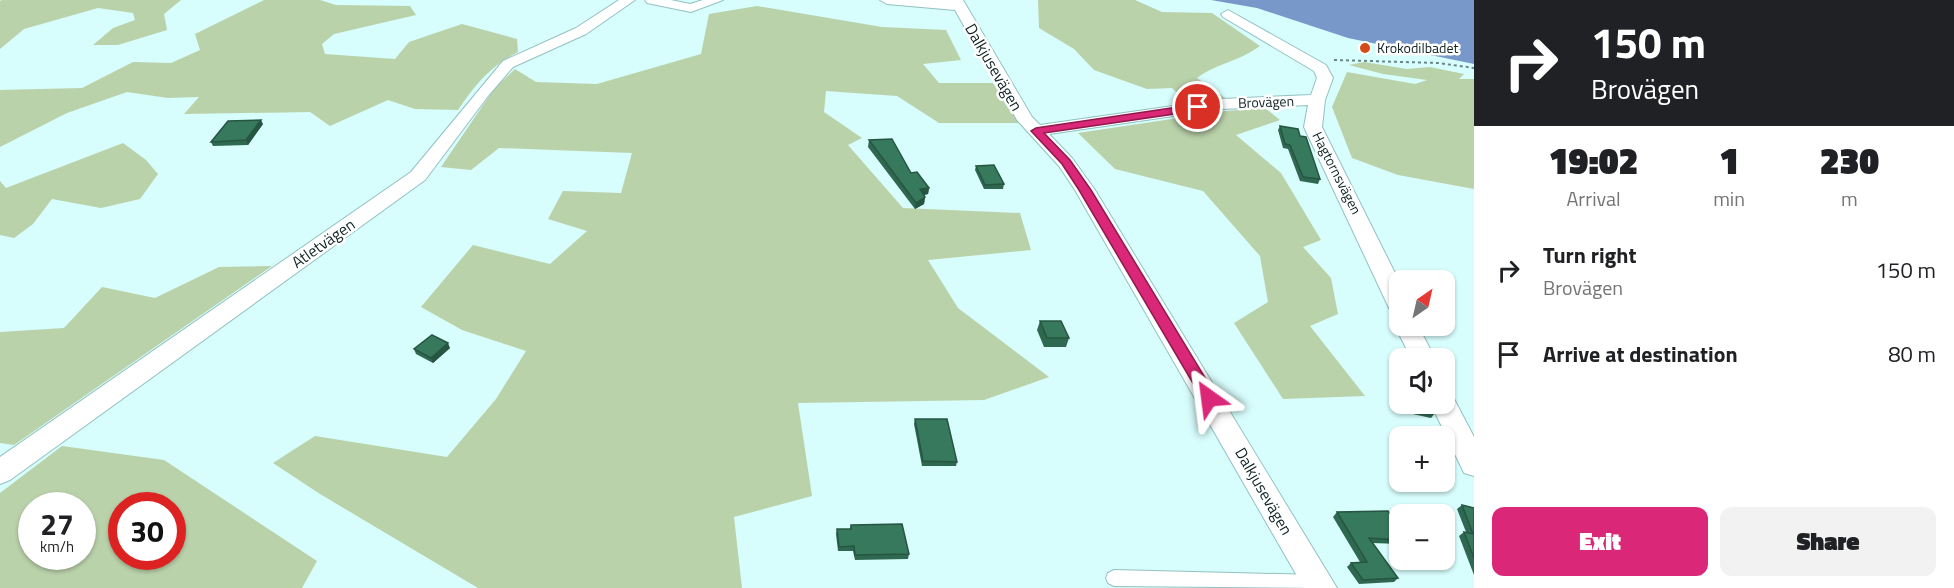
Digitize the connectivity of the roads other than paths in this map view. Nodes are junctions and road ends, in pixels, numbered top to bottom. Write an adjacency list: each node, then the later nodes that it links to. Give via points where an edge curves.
1 (628, 0): 12 (street, Atletvägen, via 581,31 508,64 418,176)
2 (652, 0): 3 (street, via 690,8)
3 (716, 0)
4 (887, 0): 5 (street)
5 (958, 3): 8 (street, Dalkjusevägen, via 1025,120)
6 (1228, 14): 7 (street, Hagtornsvägen, via 1321,68 1325,78)
7 (1317, 100): 8 (street, Brovägen, via 1222,104); 9 (street, Hagtornsvägen, via 1313,127)
8 (1036, 131): 14 (street, Dalkjusevägen, via 1066,162 1085,190)
9 (1389, 285)
10 (1449, 414): 11 (street)
11 (1474, 465)
12 (0, 472)
13 (1114, 578): 14 (lane)
14 (1319, 585)

